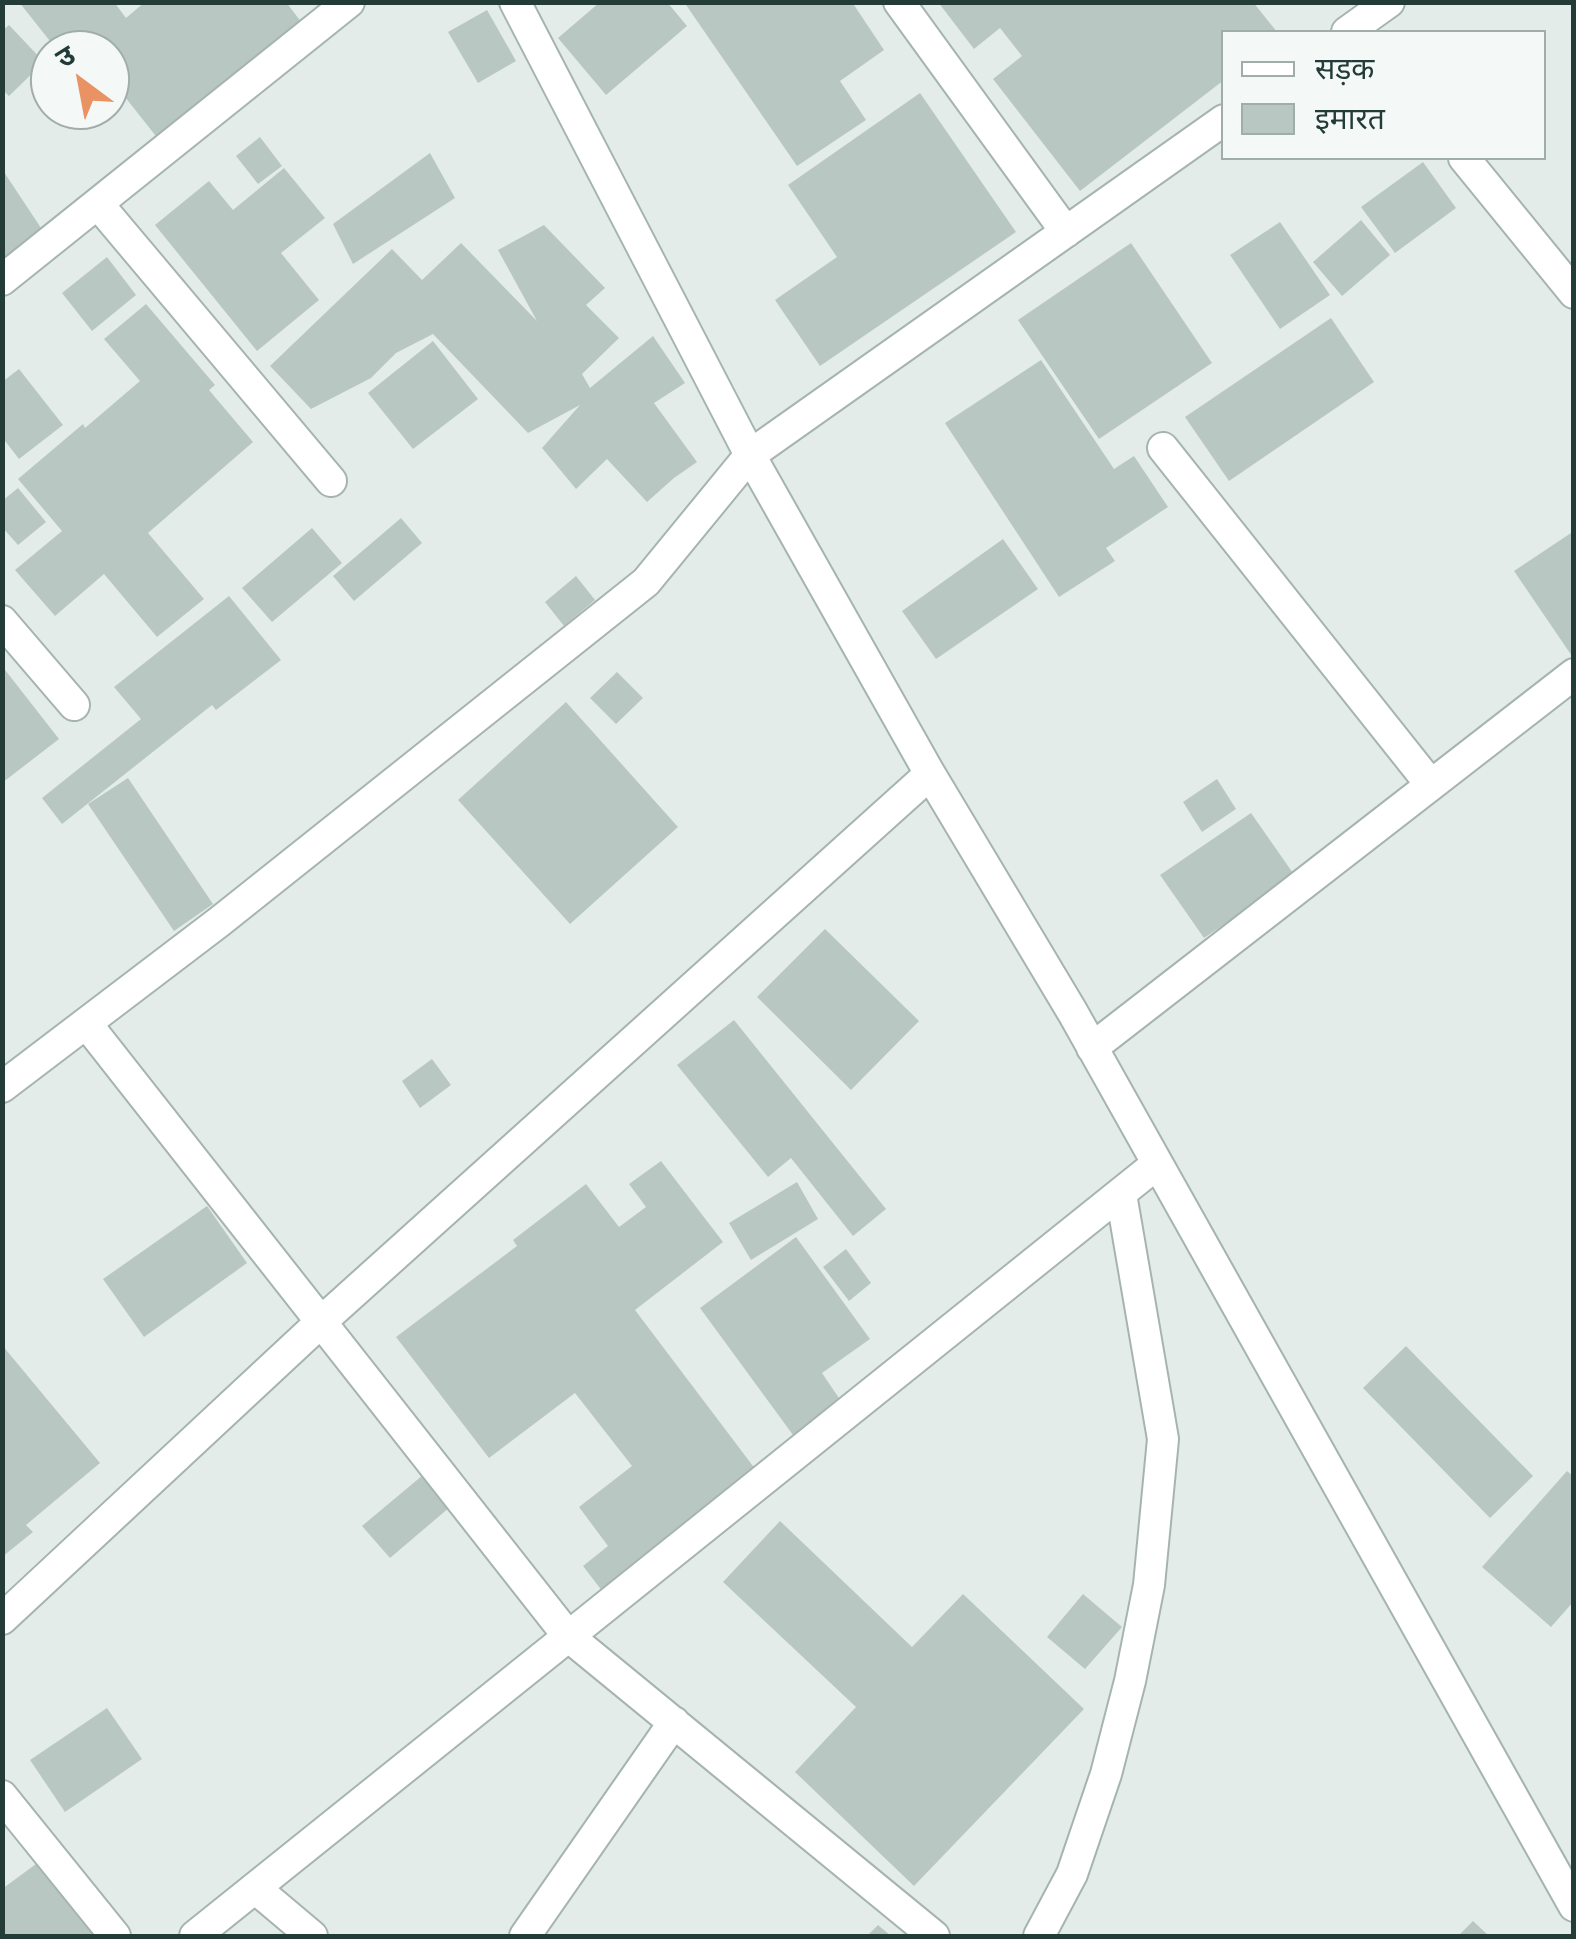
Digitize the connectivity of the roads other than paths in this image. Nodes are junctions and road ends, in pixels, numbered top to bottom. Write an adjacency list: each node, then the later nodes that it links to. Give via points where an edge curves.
1 (349, 2): 8 (street)
2 (515, 2): 13 (street)
3 (899, 2): 9 (street)
4 (1389, 2): 5 (street)
5 (1352, 23)
6 (1221, 122): 9 (street)
7 (1466, 160): 11 (street)
8 (98, 204): 10 (street); 14 (street)
9 (1066, 232): 13 (street)
10 (2, 280)
11 (1574, 292)
12 (1164, 448): 19 (street)
13 (750, 456): 18 (street); 20 (street, via 646,582)
14 (331, 481)
15 (2, 621): 17 (street)
16 (1574, 674): 19 (street)
17 (74, 705)
18 (930, 774): 21 (street); 25 (street)
19 (1431, 785): 21 (street)
20 (86, 1023): 22 (street); 25 (street)
21 (1092, 1048): 23 (street)
22 (2, 1086)
23 (1158, 1164): 24 (street); 31 (street)
24 (1121, 1194): 27 (street); 37 (street, via 1163,1439 1148,1585 1106,1774 1072,1874)
25 (322, 1321): 26 (street); 27 (street)
26 (2, 1619)
27 (568, 1636): 28 (street); 30 (street)
28 (674, 1722): 35 (street); 36 (street)
29 (2, 1796): 32 (street)
30 (255, 1888): 33 (street); 34 (street)
31 (1574, 1906)
32 (115, 1936)
33 (194, 1936)
34 (312, 1936)
35 (524, 1936)
36 (934, 1936)
37 (1039, 1936)

